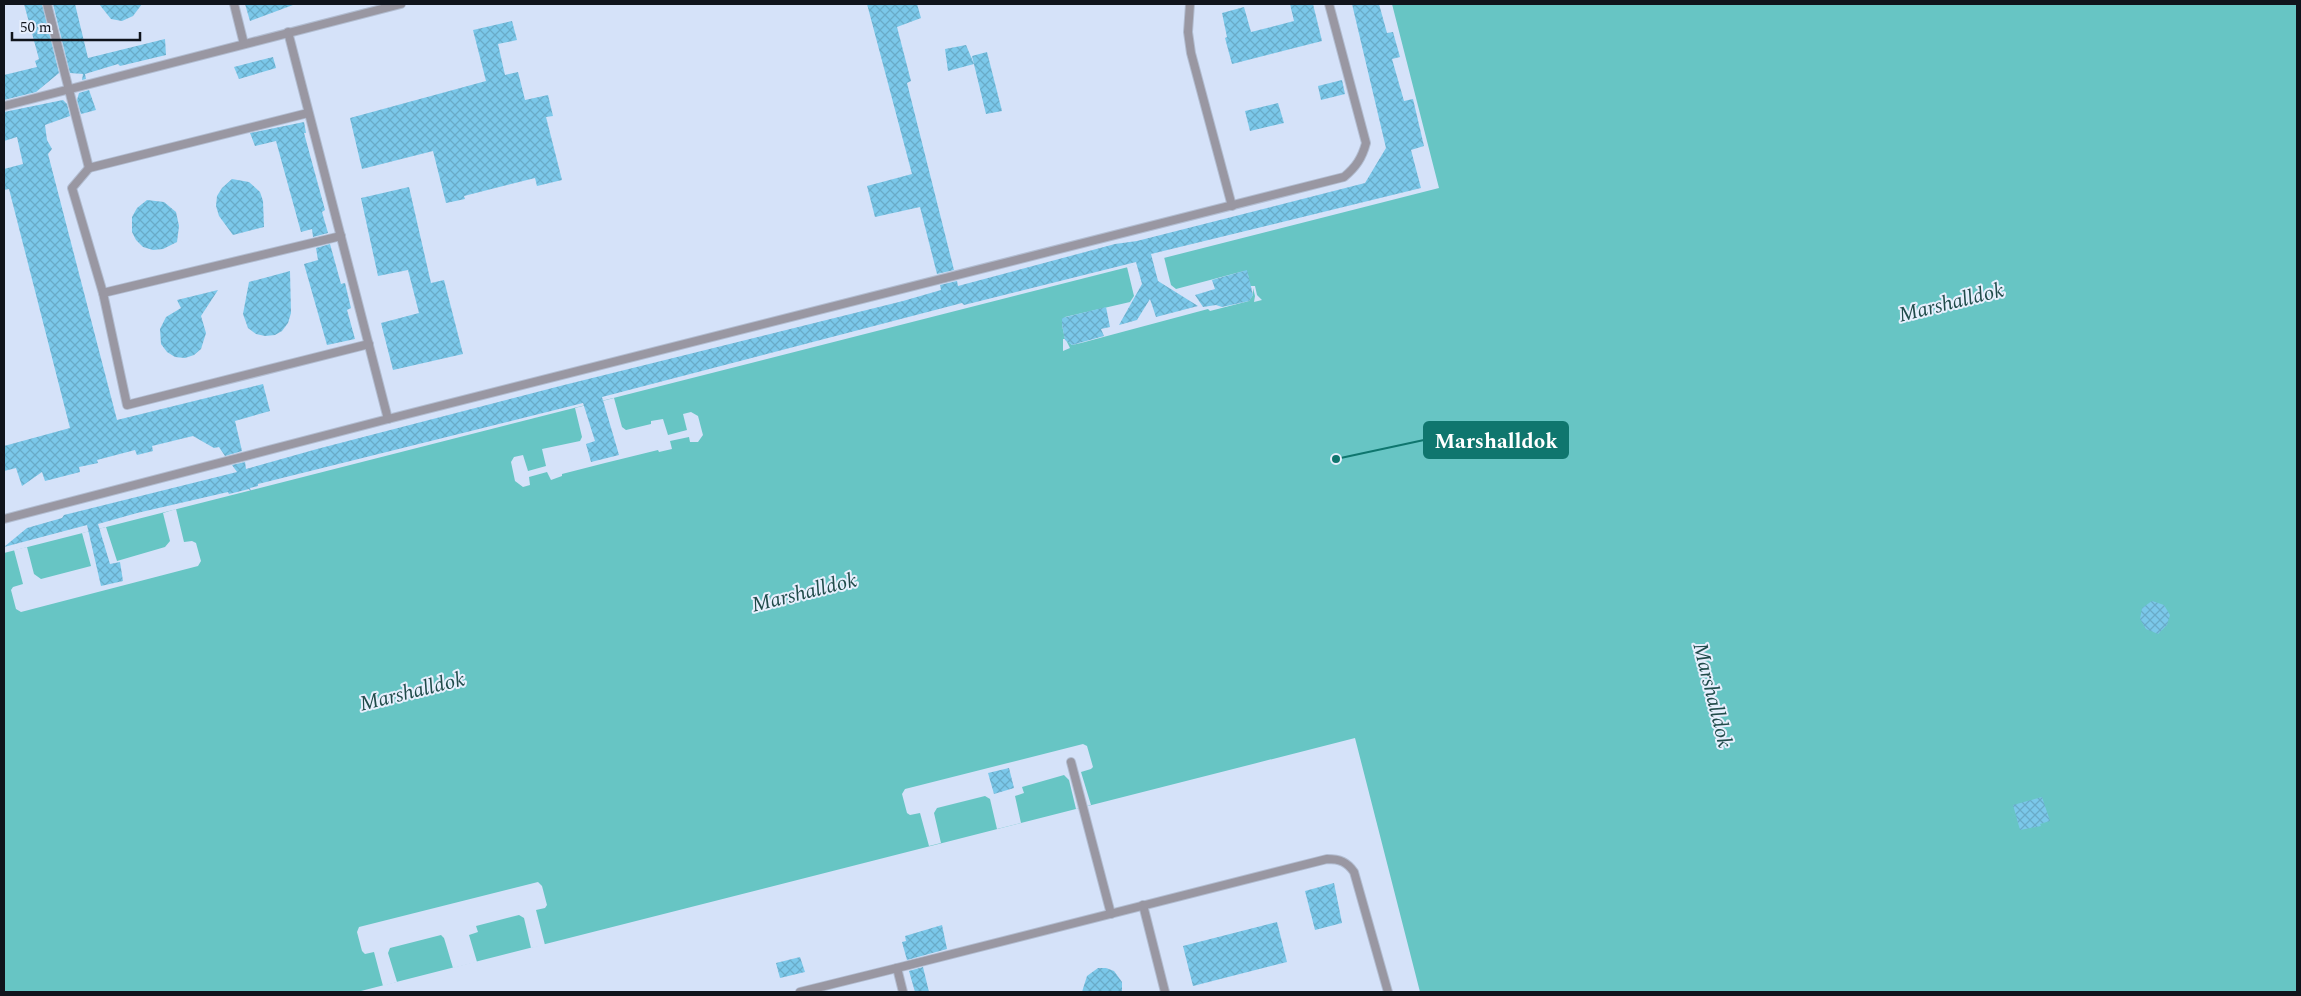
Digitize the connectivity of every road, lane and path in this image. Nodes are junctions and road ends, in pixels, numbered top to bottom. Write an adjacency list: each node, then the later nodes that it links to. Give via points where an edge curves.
1 (47, 4): 9 (lane)
2 (234, 4): 8 (lane)
3 (401, 4): 6 (lane)
4 (1190, 4): 13 (lane, via 1188,32 1191,52)
5 (1329, 4): 13 (lane, via 1366,143 1363,156 1344,177)
6 (387, 5): 7 (lane)
7 (288, 32): 8 (lane); 11 (lane)
8 (244, 44): 9 (lane)
9 (69, 90): 10 (lane); 12 (lane)
10 (4, 106)
11 (308, 113): 12 (lane); 14 (lane)
12 (89, 168): 15 (lane, via 72,188)
13 (1232, 206): 17 (lane)
14 (341, 236): 15 (lane); 16 (lane)
15 (102, 293): 16 (lane, via 128,405)
16 (369, 344): 17 (lane)
17 (388, 419): 18 (lane)
18 (4, 519)
19 (1071, 762): 21 (lane)
20 (1143, 905): 21 (lane); 25 (lane); 26 (lane, via 1327,859 1339,859 1354,872)
21 (1111, 914): 22 (lane)
22 (897, 968): 23 (lane); 24 (lane)
23 (800, 992)
24 (903, 992)
25 (1165, 992)
26 (1388, 992)

